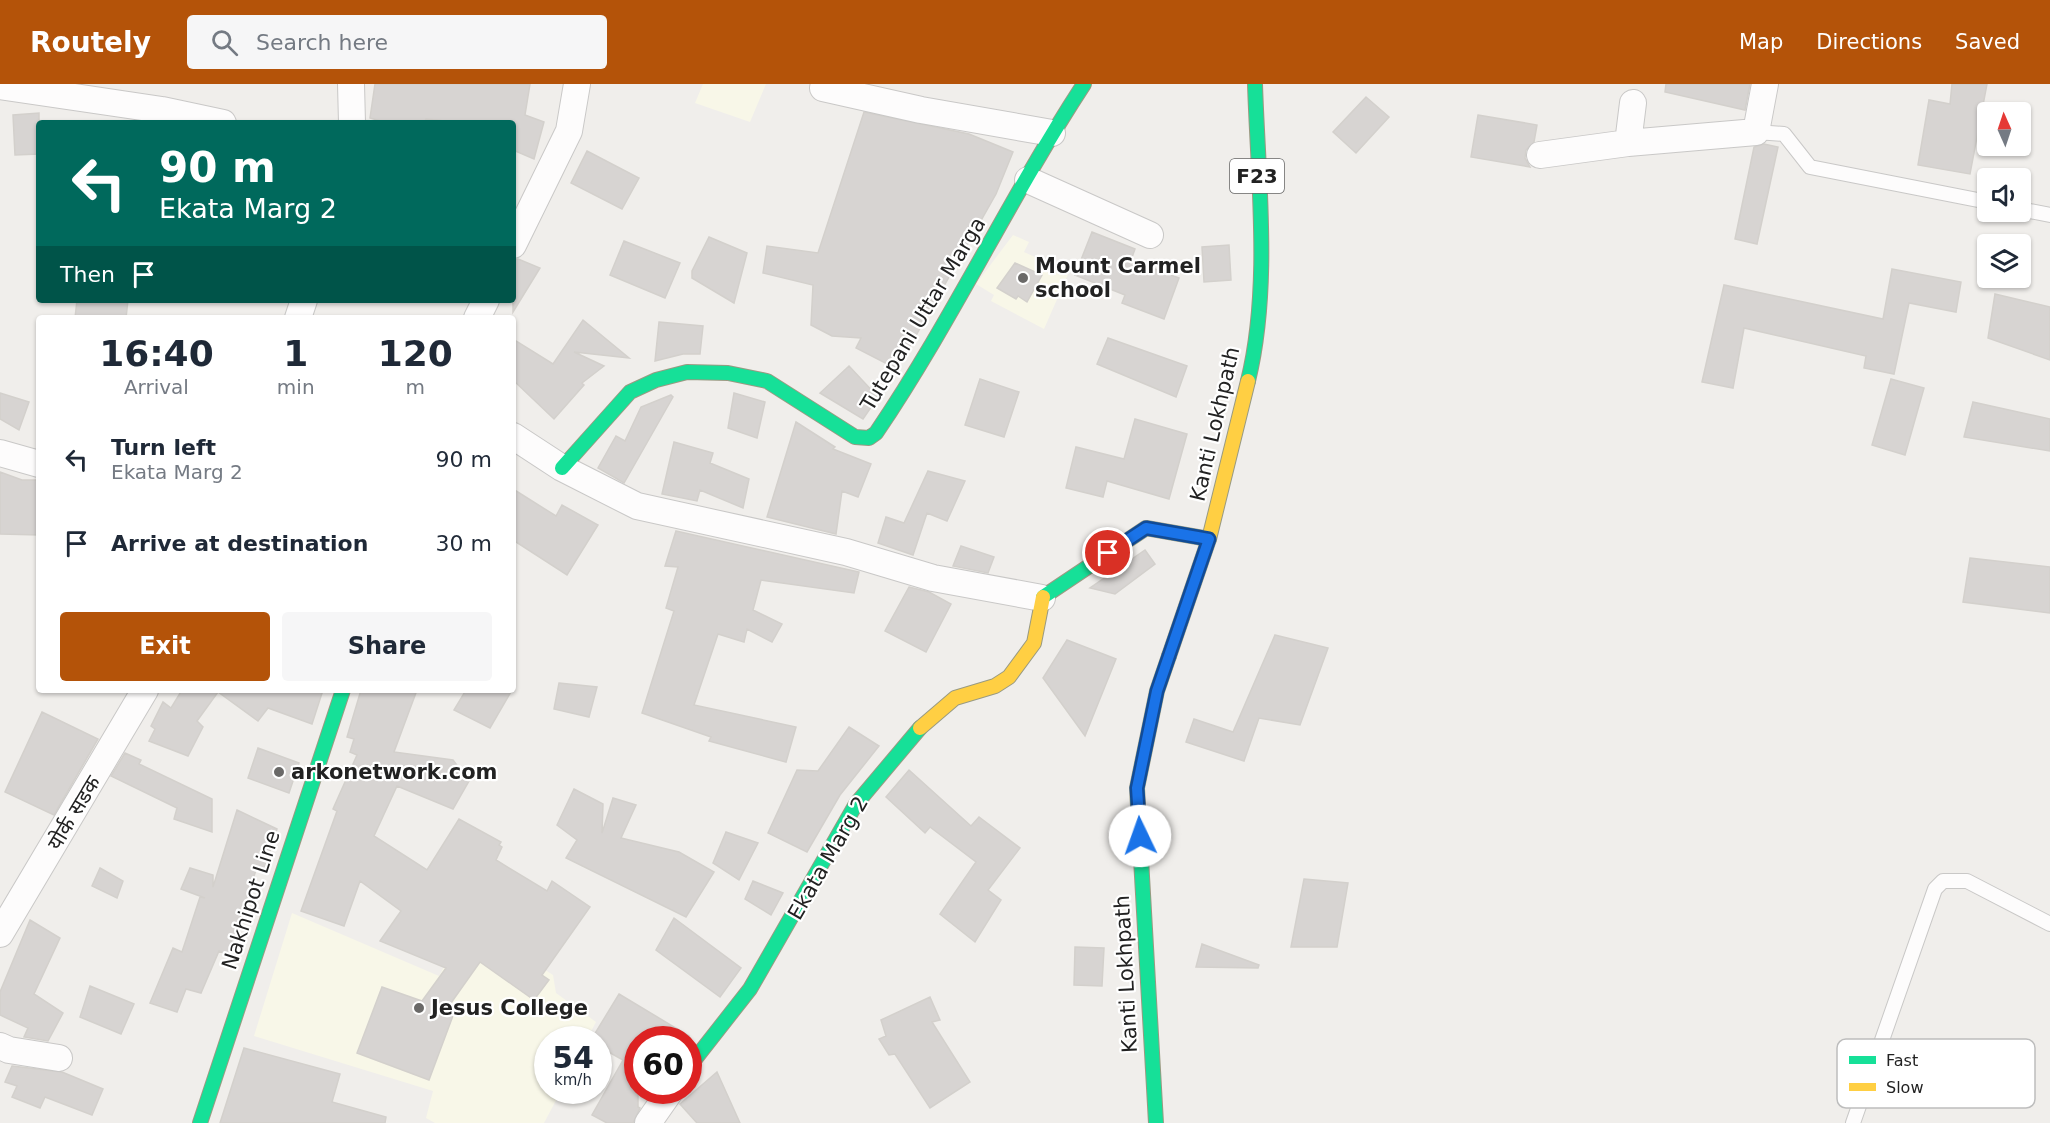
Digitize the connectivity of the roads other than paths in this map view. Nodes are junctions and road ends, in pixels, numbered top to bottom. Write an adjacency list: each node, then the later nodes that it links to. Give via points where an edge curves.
1 (351, 84): 12 (street)
2 (577, 84): 22 (street, via 569,131)
3 (1084, 84): 14 (street, Tutepani Uttar Marga)
4 (1255, 84): 27 (street, Kanti Lokhpath / F23, via 1260,267 1256,348)
5 (1765, 84): 13 (street)
6 (0, 86): 8 (street)
7 (823, 88): 14 (street)
8 (87, 92): 10 (street)
9 (1633, 103): 15 (street)
10 (160, 117): 11 (street)
11 (192, 120)
12 (352, 120)
13 (1756, 132): 15 (street); 18 (lane, via 1784,134 1810,167)
14 (1052, 134): 17 (street, Tutepani Uttar Marga)
15 (1628, 143): 16 (street)
16 (1540, 155)
17 (1028, 180): 21 (street); 26 (street, Tutepani Uttar Marga, via 913,378 869,438 855,437 767,381 728,373 687,372 630,392)
18 (1977, 200)
19 (2031, 211): 20 (lane)
20 (2050, 215)
21 (1150, 235)
22 (516, 239)
23 (516, 438): 26 (street)
24 (0, 453): 25 (street)
25 (36, 463)
26 (562, 468): 28 (street, via 637,506 846,552 933,578)
27 (1209, 539): 28 (street, via 1146,528); 41 (street, Kanti Lokhpath / F23, via 1157,691 1137,788)
28 (1042, 598): 35 (street, Ekata Marg 2, via 1034,643 1009,677 995,686 955,698 918,729 856,804 750,989)
29 (144, 693): 32 (street, योर्क सडक)
30 (341, 693): 39 (street, Nakhipot Line)
31 (2050, 924): 33 (lane, via 1967,881 1943,881 1935,889)
32 (0, 934)
33 (1882, 1039)
34 (0, 1046): 36 (street)
35 (702, 1050)
36 (59, 1058)
37 (661, 1104): 40 (street)
38 (1858, 1108): 42 (lane)
39 (200, 1123)
40 (648, 1123)
41 (1156, 1123)
42 (1853, 1123)

